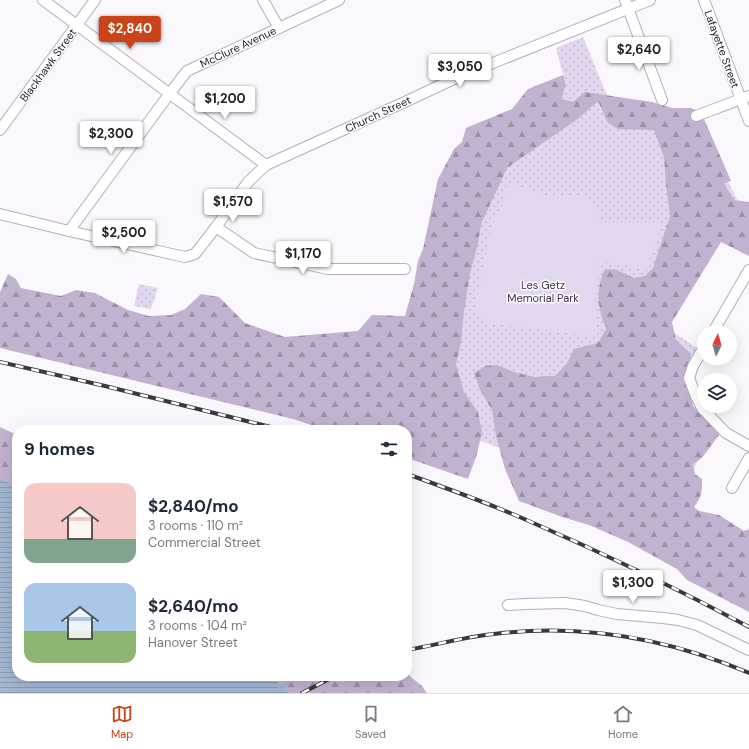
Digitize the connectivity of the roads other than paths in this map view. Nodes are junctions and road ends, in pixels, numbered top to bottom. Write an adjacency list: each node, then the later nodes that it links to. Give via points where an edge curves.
1 (43, 0): 8 (street)
2 (95, 0): 8 (street, Blackhawk Street)
3 (263, 0): 9 (street)
4 (338, 0): 9 (street, McClure Avenue)
5 (650, 0): 7 (street, Church Street)
6 (704, 0): 11 (street, Lafayette Street)
7 (626, 4): 12 (street); 16 (street, Church Street)
8 (77, 25): 10 (street); 15 (street, Blackhawk Street)
9 (279, 28): 10 (street, McClure Avenue, via 188,71)
10 (170, 93): 16 (street); 19 (street, McClure Avenue)
11 (745, 98): 13 (street); 14 (street, Lafayette Street)
12 (662, 100)
13 (696, 116)
14 (749, 121)
15 (0, 130)
16 (266, 165): 18 (street, Church Street, via 248,182)
17 (0, 214): 19 (street)
18 (216, 227): 19 (street, Church Street, via 195,254 185,256); 20 (street, via 254,253 321,268)
19 (69, 231)
20 (405, 269)
21 (749, 270): 22 (street)
22 (717, 325)
23 (697, 359): 24 (street, via 689,378 702,408 726,434)
24 (749, 446)
25 (749, 458): 26 (street)
26 (732, 488)
27 (508, 605): 28 (street, via 566,603 617,614 678,620 697,625)
28 (749, 650)

